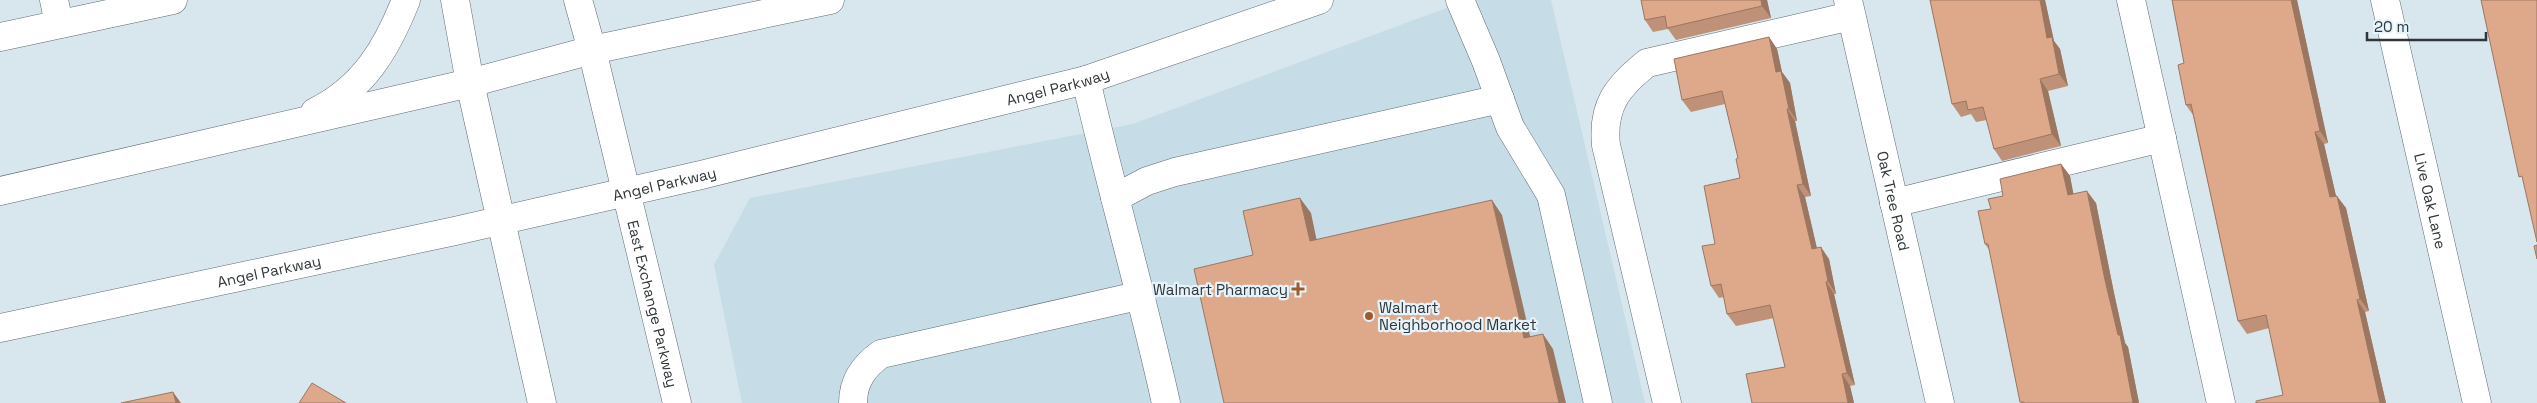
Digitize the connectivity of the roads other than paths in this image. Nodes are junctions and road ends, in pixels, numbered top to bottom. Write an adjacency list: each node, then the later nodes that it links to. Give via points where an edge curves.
1 (173, 0): 11 (main road)
2 (406, 0): 17 (main road, via 391,38 365,75 330,104)
3 (455, 0): 15 (main road)
4 (578, 0): 13 (main road, East Exchange Parkway)
5 (830, 0): 13 (main road)
6 (1320, 0): 14 (main road, Angel Parkway)
7 (1460, 0): 16 (main road)
8 (2131, 0): 18 (main road)
9 (2385, 0): 34 (main road, Live Oak Lane)
10 (1849, 8): 22 (main road, Oak Tree Road); 31 (main road, via 1647,63 1628,78 1613,98 1604,124 1606,145)
11 (56, 12): 12 (main road)
12 (0, 38)
13 (592, 50): 15 (main road); 20 (main road, East Exchange Parkway)
14 (1086, 80): 20 (main road, Angel Parkway); 21 (main road)
15 (470, 83): 17 (main road); 23 (main road)
16 (1500, 99): 21 (main road, via 1175,172 1147,180); 30 (main road, via 1510,127 1551,195)
17 (289, 124): 19 (main road)
18 (2162, 138): 22 (main road); 33 (main road)
19 (0, 191)
20 (625, 191): 23 (main road, Angel Parkway); 27 (main road, East Exchange Parkway)
21 (1115, 198): 24 (main road)
22 (1894, 203): 32 (main road, Oak Tree Road)
23 (502, 220): 25 (main road, Angel Parkway); 26 (main road)
24 (1142, 295): 28 (main road, via 882,354 866,365 853,390); 29 (main road)
25 (0, 328)
26 (542, 403)
27 (677, 403)
28 (854, 403)
29 (1166, 403)
30 (1598, 403)
31 (1667, 403)
32 (1940, 403)
33 (2221, 403)
34 (2477, 403)

